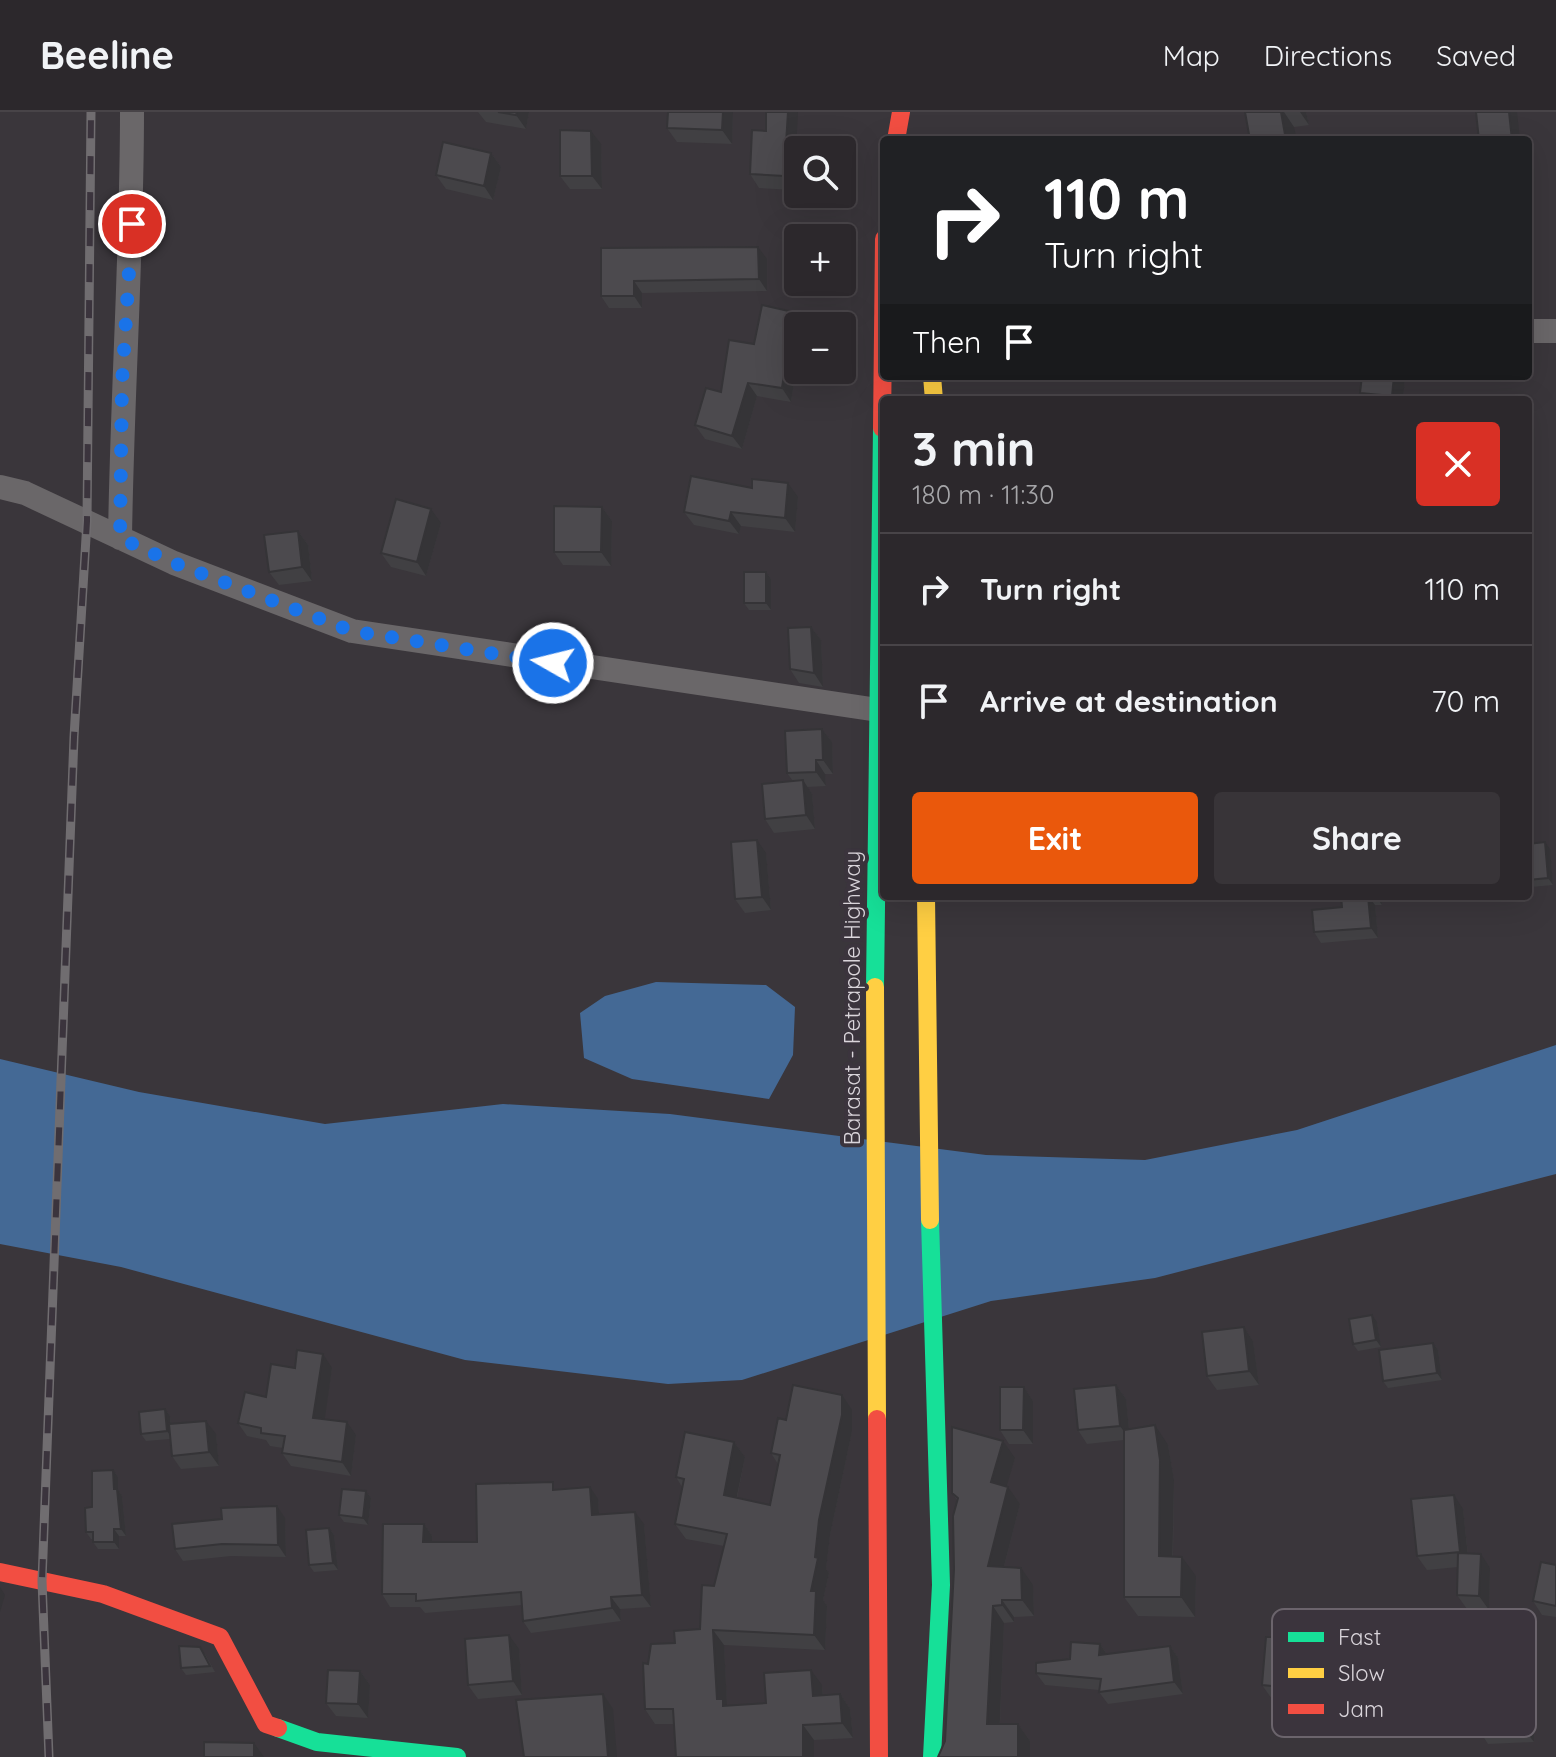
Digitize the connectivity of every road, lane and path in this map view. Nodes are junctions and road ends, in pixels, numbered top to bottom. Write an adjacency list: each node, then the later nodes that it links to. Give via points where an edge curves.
1 (132, 112): 7 (street)
2 (901, 112): 3 (main road)
3 (897, 136)
4 (1532, 331): 5 (street)
5 (1556, 331)
6 (0, 487): 7 (street, via 25,493)
7 (120, 538): 9 (street, via 352,631)
8 (880, 553): 9 (main road, Barasat - Petrapole Highway)
9 (878, 710): 13 (main road, Barasat - Petrapole Highway)
10 (926, 900): 14 (main road, via 941,1585)
11 (0, 1572): 12 (main road, via 103,1594 220,1637 266,1724 317,1742)
12 (457, 1757)
13 (879, 1757)
14 (932, 1757)

